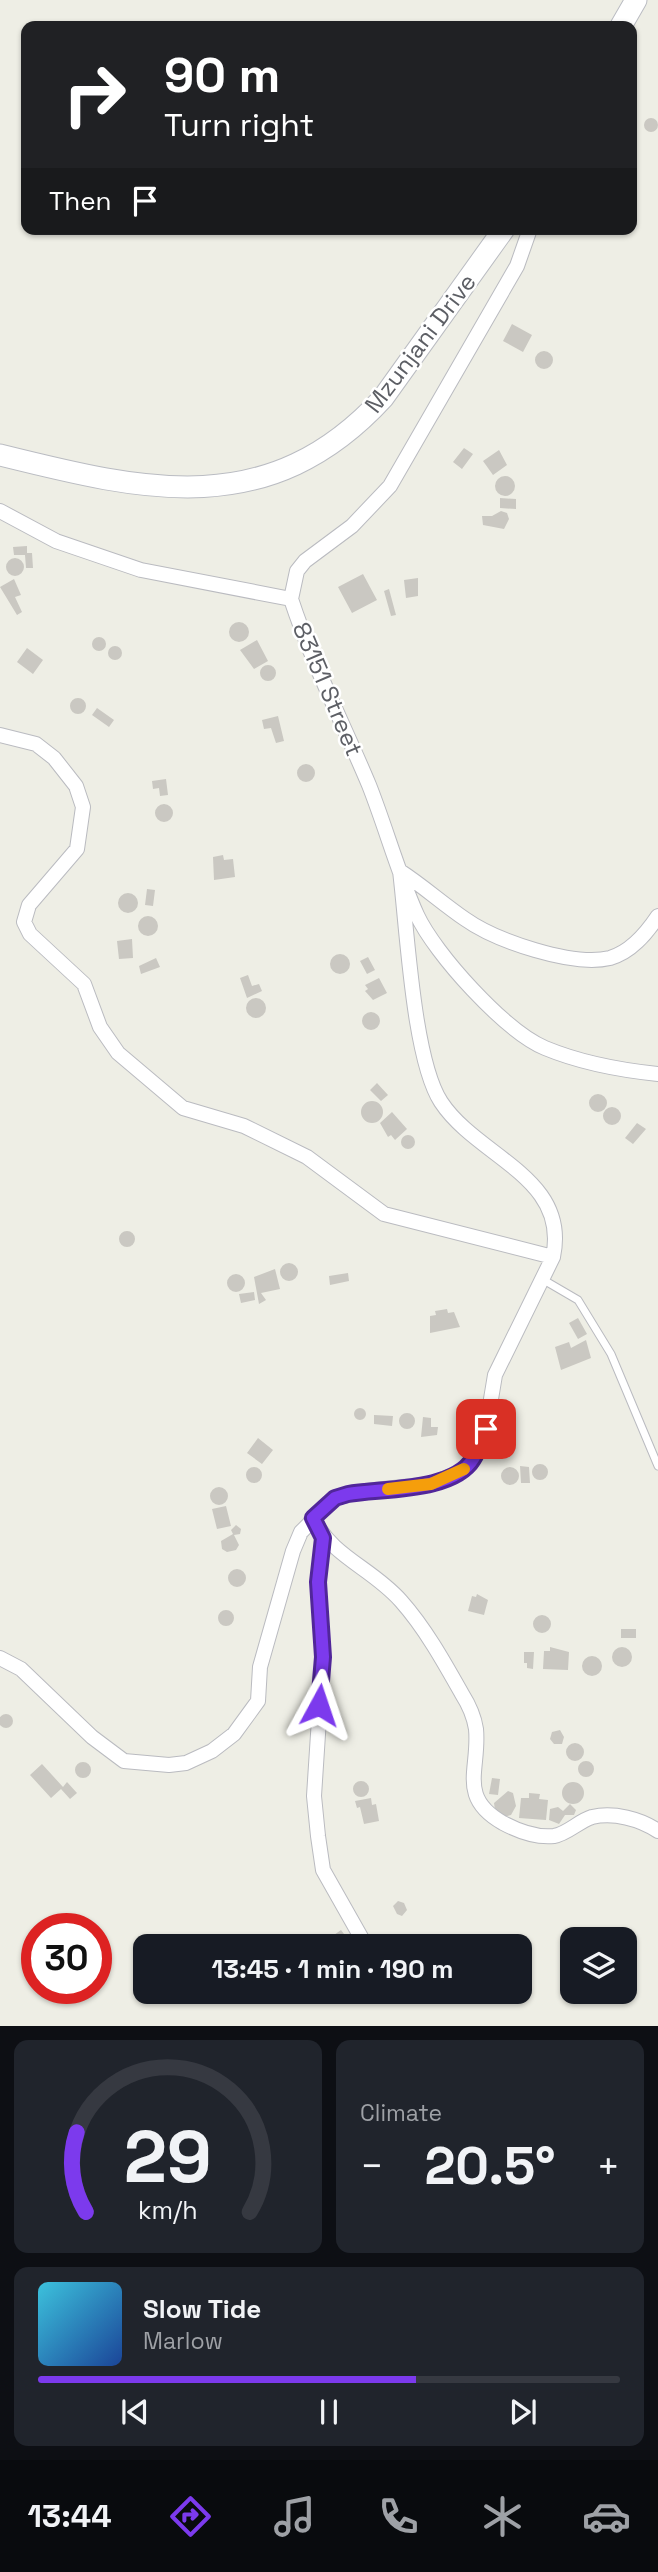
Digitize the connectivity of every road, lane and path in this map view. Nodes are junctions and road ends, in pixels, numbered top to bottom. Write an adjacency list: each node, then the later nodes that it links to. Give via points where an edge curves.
1 (636, 0): 2 (main road)
2 (624, 21)
3 (500, 235): 5 (main road, Mzunjani Drive, via 366,416 348,432 268,475 231,485 186,489 121,484)
4 (528, 235): 7 (street, 83151 Street, via 517,266 390,486 352,526 304,561)
5 (0, 455)
6 (0, 511): 7 (street, via 56,541 141,570)
7 (291, 599): 9 (street, 83151 Street)
8 (0, 735): 12 (street, via 36,744 76,786 83,807 76,849 29,905 24,922 30,934 84,984 100,1027 118,1053 183,1108 244,1126 307,1157 384,1214)
9 (400, 871): 10 (street, via 485,931 512,943 570,957 592,960 622,953 645,935); 11 (street, 83151 Street, via 418,917 437,946 504,1018 542,1046 568,1056); 12 (street, via 430,1080 454,1118 548,1202 557,1234)
10 (658, 916)
11 (658, 1074)
12 (553, 1257): 13 (street)
13 (542, 1279): 14 (lane, via 578,1300 611,1353); 15 (street, via 495,1375 486,1429 472,1462 459,1473 431,1484 335,1498)
14 (658, 1466)
15 (313, 1518): 16 (street); 17 (street, via 293,1551 260,1667 258,1701 234,1734 194,1760 169,1765 124,1761 28,1675)
16 (323, 1538): 18 (street, via 378,1578 423,1629 471,1710 476,1729 473,1787 476,1799 489,1812 534,1835 555,1836 591,1818 610,1816 645,1822); 19 (street, via 318,1582 323,1657 314,1796 323,1870)
17 (0, 1658)
18 (658, 1831)
19 (359, 1934)

